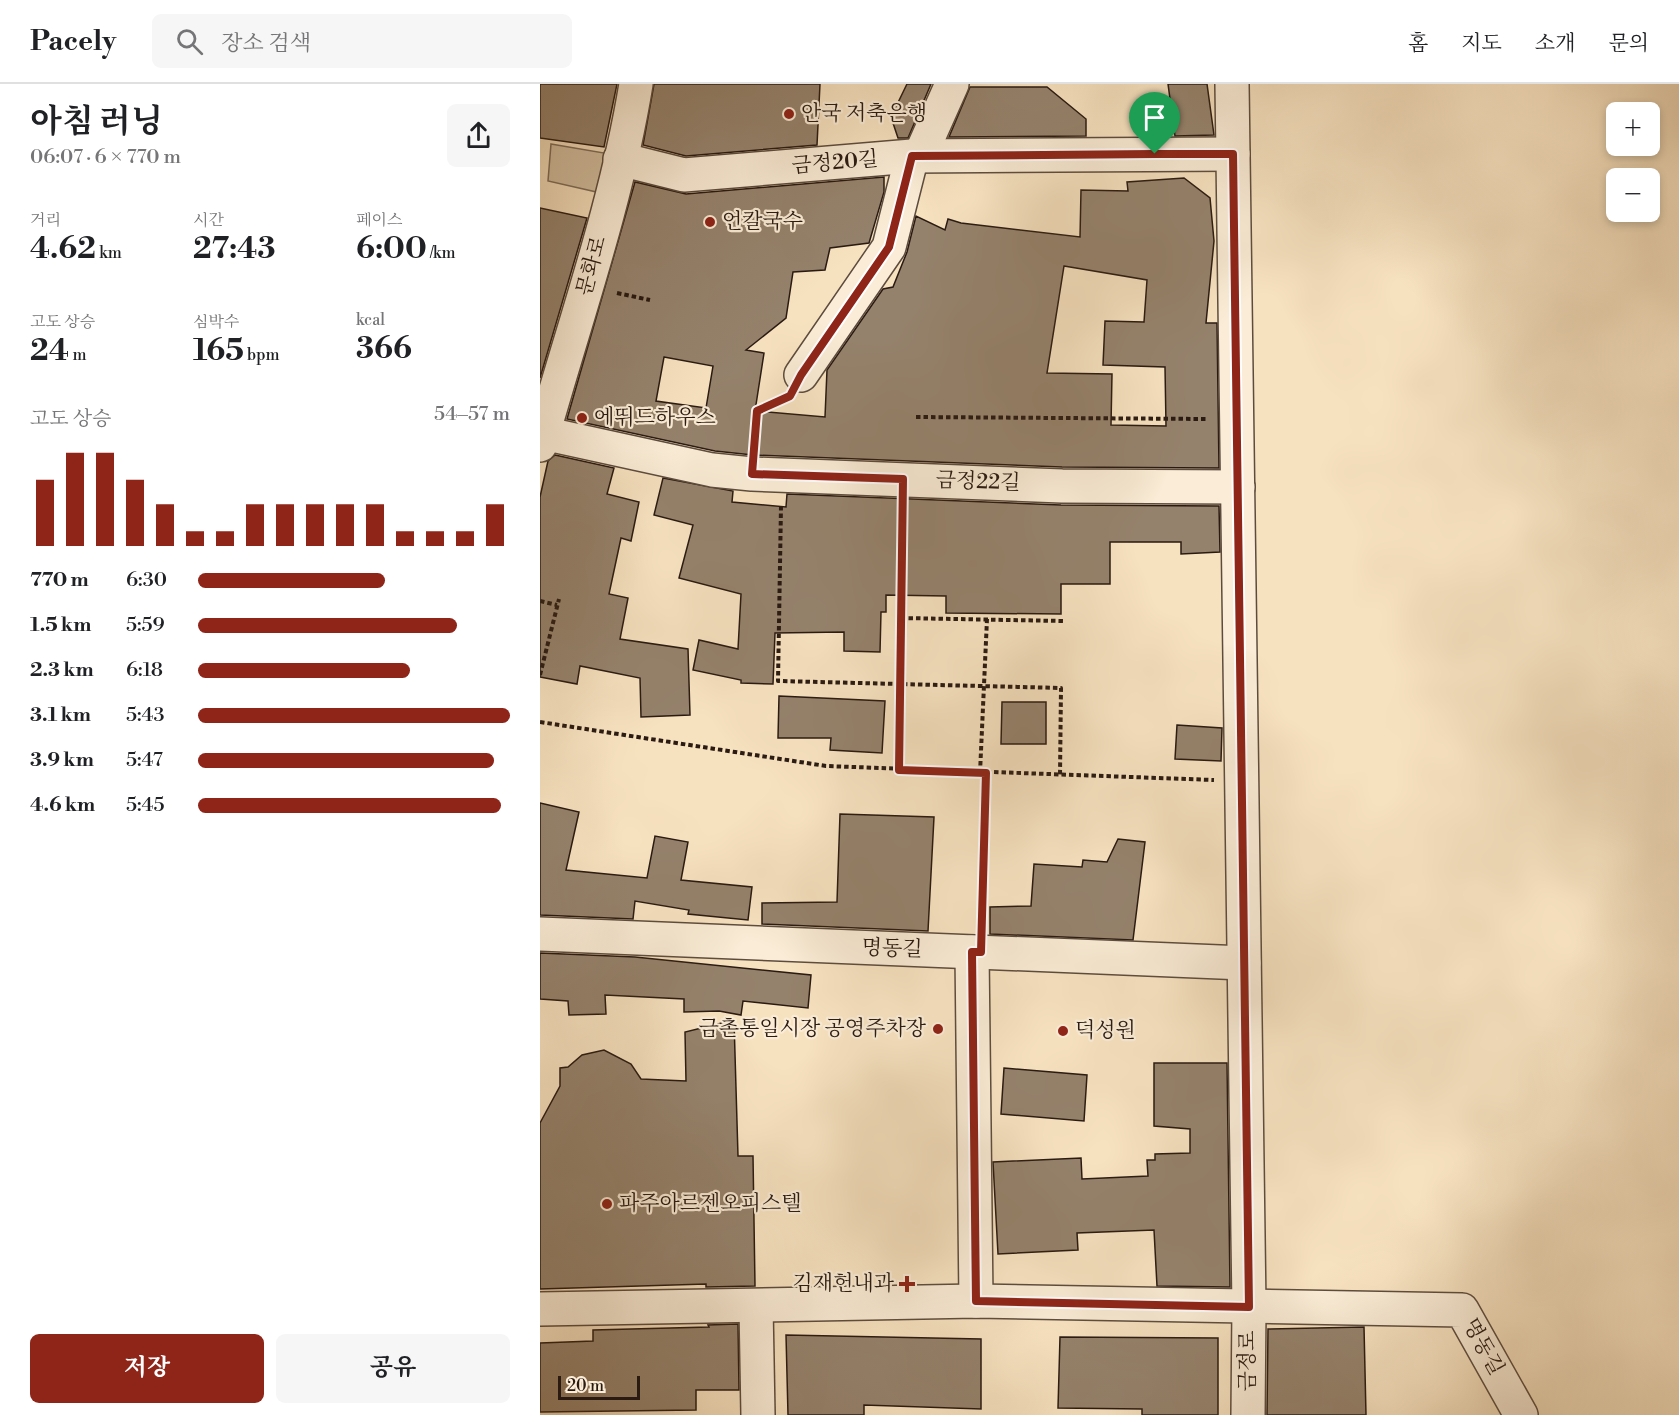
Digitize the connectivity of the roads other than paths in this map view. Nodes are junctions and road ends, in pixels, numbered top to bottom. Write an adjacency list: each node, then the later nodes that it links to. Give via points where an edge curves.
1 (636, 84): 6 (street, 문화로)
2 (951, 84): 5 (street)
3 (1232, 84): 4 (street, 금정로)
4 (1233, 154): 5 (street, 금정20길); 9 (street, 금정로)
5 (916, 156): 6 (street, 금정20길, via 684,175); 7 (street, via 889,247)
6 (620, 159): 8 (street, 문화로)
7 (801, 375)
8 (542, 439): 9 (street, 금정22길, via 712,470 766,474 1062,486)
9 (1238, 488): 12 (street, 금정로)
10 (540, 934): 11 (street, 명동길)
11 (976, 952): 12 (street, 명동길); 13 (street)
12 (1244, 963): 15 (street, 금정로)
13 (976, 1301): 14 (street); 15 (street)
14 (756, 1306): 16 (street); 17 (street)
15 (1249, 1307): 18 (street, 금정로); 19 (street, 명동길, via 1462,1310)
16 (540, 1310)
17 (758, 1415)
18 (1248, 1415)
19 (1521, 1415)

